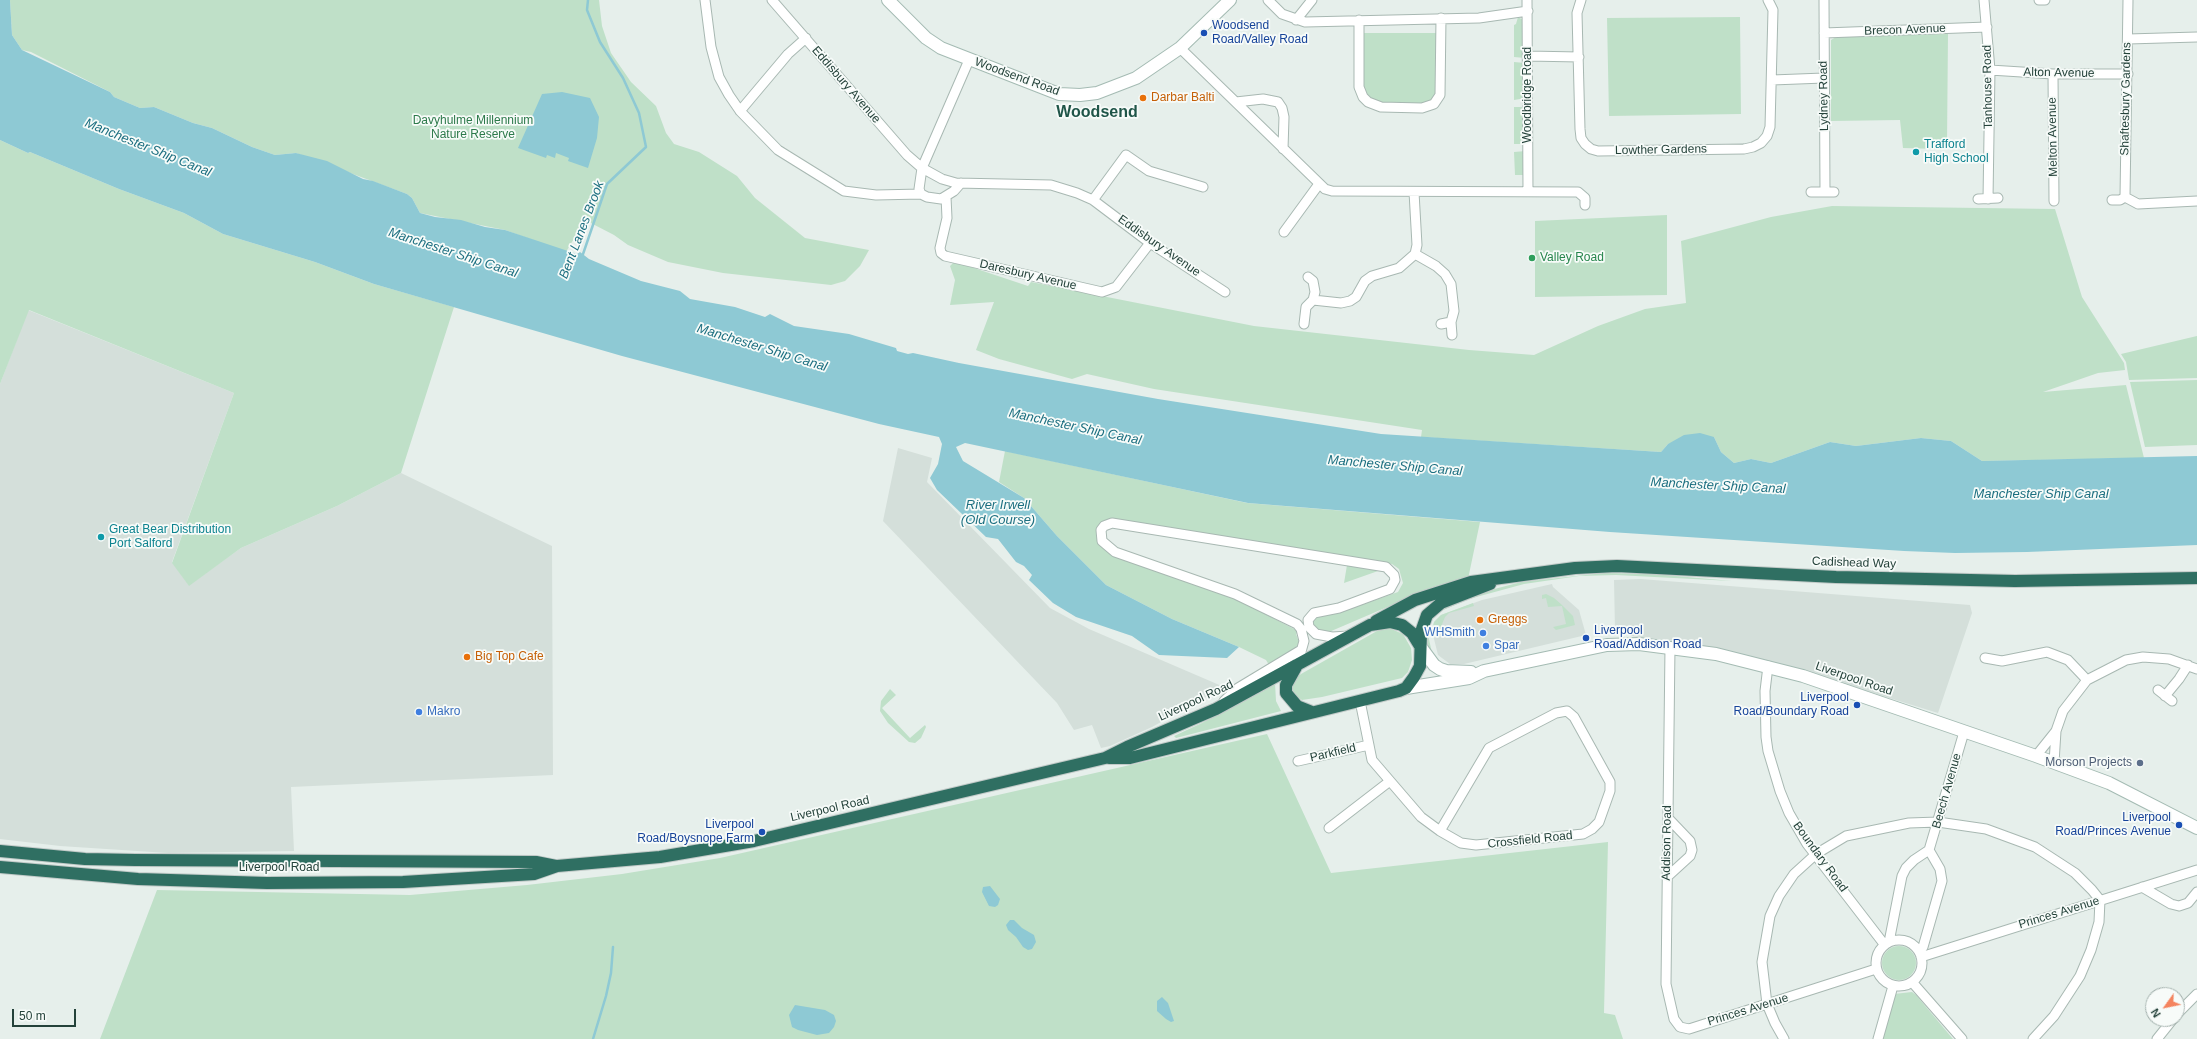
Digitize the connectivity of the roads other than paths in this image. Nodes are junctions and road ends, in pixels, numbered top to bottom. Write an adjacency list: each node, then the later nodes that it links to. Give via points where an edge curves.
1 (705, 0): 34 (street, via 711,47 720,77)
2 (772, 0): 22 (street, Eddisbury Avenue)
3 (888, 0): 27 (main road, Woodsend Road, via 926,38 941,48)
4 (1230, 0): 24 (main road, Woodsend Road)
5 (1268, 0): 17 (street, via 1282,14)
6 (1312, 0): 17 (street)
7 (1527, 0): 15 (street, Woodbridge Road)
8 (1581, 0): 26 (street, Lowther Gardens, via 1577,13)
9 (1768, 0): 32 (street, Lowther Gardens, via 1773,10)
10 (1824, 0): 20 (street, Lydney Road)
11 (1984, 0): 19 (street, Tanhouse Road)
12 (2039, 0): 13 (street)
13 (2045, 0)
14 (2128, 0): 23 (street, Shaftesbury Gardens)
15 (1528, 11): 16 (street, via 1479,18); 25 (street, Woodbridge Road)
16 (1441, 18): 18 (street); 18 (street, via 1440,95 1434,104 1422,108 1381,108 1363,97 1359,87)
17 (1296, 20): 18 (street)
18 (1359, 20)
19 (1987, 27): 20 (street, Brecon Avenue); 28 (street, Tanhouse Road)
20 (1824, 33): 31 (street, Lydney Road)
21 (2197, 37): 23 (street)
22 (806, 38): 34 (street, via 788,54); 36 (street, Eddisbury Avenue, via 907,155)
23 (2128, 39): 30 (street, Shaftesbury Gardens)
24 (1180, 48): 27 (main road, Woodsend Road, via 1136,78 1097,93 1080,95 1059,94); 33 (street)
25 (1528, 56): 26 (street); 40 (street, Woodbridge Road)
26 (1580, 57): 32 (street, Lowther Gardens, via 1581,138 1590,149 1598,151 1753,147 1767,136 1770,127)
27 (969, 60): 36 (street)
28 (1990, 70): 29 (street, Alton Avenue); 48 (street, Tanhouse Road)
29 (2053, 74): 30 (street, Alton Avenue); 51 (street, Melton Avenue)
30 (2128, 74): 46 (street, Shaftesbury Gardens)
31 (1824, 78): 32 (street); 42 (street, Lydney Road, via 1829,192)
32 (1772, 80)
33 (1236, 102): 35 (street); 35 (street, via 1264,99 1278,102 1284,117)
34 (740, 111): 43 (street, via 778,150 844,191 876,195)
35 (1283, 149): 38 (street)
36 (922, 168): 37 (street, Eddisbury Avenue, via 942,179); 43 (street, via 919,185)
37 (961, 183): 44 (street); 49 (street, Eddisbury Avenue, via 1051,185)
38 (1319, 184): 41 (street, via 1332,192); 54 (street)
39 (1203, 187): 49 (street, via 1149,171 1126,155)
40 (1528, 191): 41 (street); 53 (street, via 1578,192 1585,198)
41 (1414, 192): 56 (street, via 1417,245)
42 (1811, 192)
43 (921, 194): 44 (street, via 934,198)
44 (946, 197): 55 (street, Daresbury Avenue, via 947,218 940,248 945,256 1102,292 1116,287)
45 (1998, 198): 48 (street)
46 (2125, 198): 50 (street); 52 (street, via 2138,204)
47 (1978, 199): 48 (street)
48 (1988, 199)
49 (1093, 200): 55 (street, Eddisbury Avenue)
50 (2112, 200)
51 (2055, 201)
52 (2197, 201)
53 (1586, 205)
54 (1284, 232)
55 (1150, 243): 58 (street, Eddisbury Avenue)
56 (1415, 254): 59 (street, via 1399,268 1372,276 1365,281 1356,297 1350,301 1341,304); 60 (street, via 1428,260 1445,274 1451,284 1454,311)
57 (1308, 277): 59 (street, via 1315,286)
58 (1225, 292)
59 (1313, 300): 61 (street, via 1306,307)
60 (1451, 322): 62 (street); 63 (street)
61 (1304, 324)
62 (1441, 324)
63 (1452, 335)
64 (1510, 577): 65 (highway, Cadishead Way, via 1575,568 1617,566 1836,577 2008,581); 68 (highway, Cadishead Way, via 1471,582 1429,595 1396,609); 70 (highway, Cadishead Way, via 1435,607 1423,623)
65 (2197, 578)
66 (1308, 620): 67 (street); 67 (street, via 1314,613 1322,610 1339,608 1384,593 1394,585 1394,575 1386,568 1112,523 1101,530 1102,541 1115,552 1235,594); 69 (street, via 1309,626 1316,634 1332,637)
67 (1297, 624): 72 (street, via 1304,636)
68 (1370, 625): 69 (highway, Cadishead Way); 70 (highway, via 1390,622 1402,625 1412,633)
69 (1350, 636): 75 (highway, Liverpool Road)
70 (1420, 646): 78 (main road, Liverpool Road, via 1434,665 1446,672); 80 (highway, Cadishead Way, via 1420,666)
71 (1670, 647): 76 (main road, Liverpool Road); 78 (main road, Liverpool Road, via 1639,644 1607,645); 93 (street, Addison Road)
72 (1301, 650): 75 (street); 83 (street, via 1238,688)
73 (1985, 658): 79 (street, via 1995,665 2047,652 2068,660)
74 (2188, 665): 77 (street); 79 (street, via 2169,659 2126,660); 81 (street, via 2180,679)
75 (1297, 666): 83 (highway, Liverpool Road); 84 (highway, via 1286,685 1286,693 1297,706)
76 (1768, 666): 86 (main road, Liverpool Road); 100 (street, Boundary Road, via 1764,698 1768,751 1789,813)
77 (2197, 669)
78 (1484, 671): 80 (main road, Liverpool Road, via 1469,678)
79 (2087, 680): 85 (street, via 2063,711)
80 (1406, 688): 82 (highway, Liverpool Road)
81 (2165, 695)
82 (1360, 701): 84 (highway, Liverpool Road); 87 (street, Crossfield Road)
83 (1216, 709): 89 (highway, Liverpool Road)
84 (1312, 712): 89 (highway, Liverpool Road, via 1130,758)
85 (2056, 731): 88 (street); 91 (street)
86 (1964, 732): 88 (main road, Liverpool Road); 94 (street, Beech Avenue)
87 (1369, 745): 90 (street, Parkfield); 92 (street, Crossfield Road, via 1372,760)
88 (2036, 756): 91 (main road, Liverpool Road)
89 (1105, 758): 101 (highway, Liverpool Road, via 754,840 660,857)
90 (1298, 761)
91 (2054, 763): 96 (main road, Liverpool Road, via 2109,783)
92 (1390, 781): 95 (street); 97 (street, Crossfield Road, via 1421,817)
93 (1668, 818): 104 (street, Addison Road); 104 (street, via 1690,841 1692,850 1690,856)
94 (1938, 822): 98 (street, Beech Avenue); 100 (street, via 1909,823 1857,832); 107 (street, via 1986,829 2035,847 2075,873)
95 (1329, 828)
96 (2197, 828)
97 (1440, 831): 97 (street, Crossfield Road, via 1489,748 1556,713 1567,711 1574,717 1610,782 1599,822 1583,834 1476,845 1461,844)
98 (1929, 850): 108 (street, via 1914,860 1902,876); 109 (street, via 1940,869 1942,881)
99 (5, 852): 101 (highway, Liverpool Road, via 85,858 536,862)
100 (1816, 854): 108 (street, Boundary Road); 114 (street, via 1794,874 1779,896 1770,916 1762,962)
101 (557, 866): 102 (highway, Liverpool Road, via 534,874 403,882 138,879)
102 (0, 867)
103 (2197, 870): 105 (street, Princes Avenue)
104 (1667, 877): 117 (street, Addison Road, via 1667,997 1674,1019 1680,1027)
105 (2142, 887): 106 (street, via 2179,906 2188,903); 107 (street, Princes Avenue)
106 (2197, 892)
107 (2100, 900): 109 (street, Princes Avenue); 121 (street, via 2099,922 2080,976 2054,1016)
108 (1886, 943): 109 (street, via 1897,939 1906,940); 110 (street, via 1878,951)
109 (1920, 954): 111 (street, via 1922,966 1919,975)
110 (1876, 969): 112 (street, via 1880,977); 114 (street, Princes Avenue)
111 (1912, 982): 112 (street, via 1903,986); 120 (street)
112 (1893, 986): 119 (street)
113 (2197, 994): 115 (street)
114 (1767, 1004): 117 (street, Princes Avenue); 118 (street)
115 (2185, 1006)
116 (2167, 1027): 122 (street)
117 (1689, 1028)
118 (1784, 1039)
119 (1878, 1039)
120 (1962, 1039)
121 (2033, 1039)
122 (2157, 1039)

